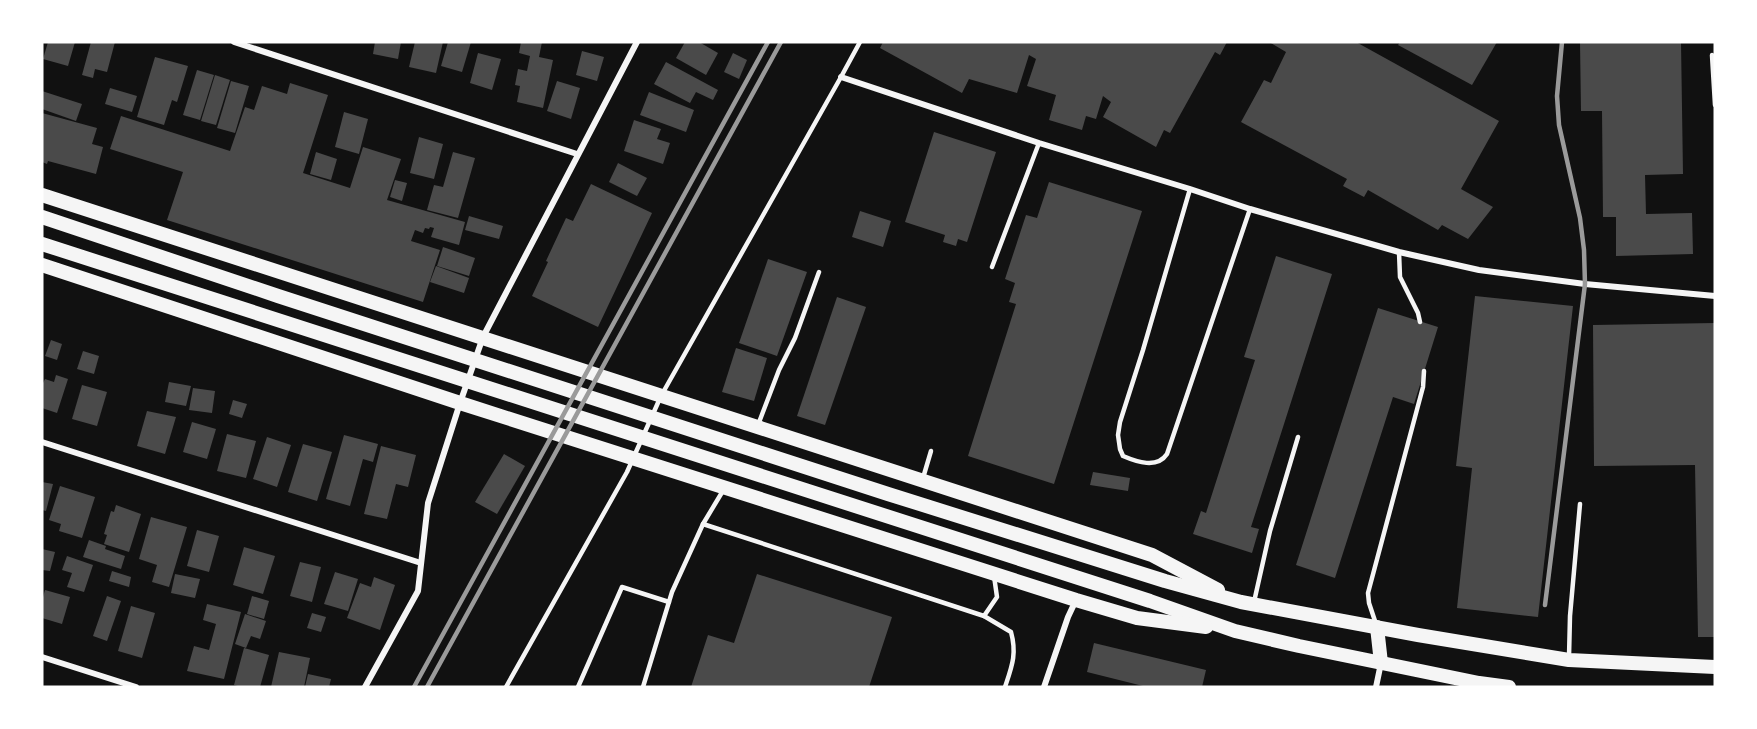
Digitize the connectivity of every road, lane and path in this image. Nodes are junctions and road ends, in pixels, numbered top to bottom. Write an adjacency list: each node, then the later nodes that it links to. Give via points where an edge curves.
1 (234, 42): 8 (street)
2 (637, 42): 8 (street)
3 (860, 42): 5 (lane)
4 (1712, 55): 6 (lane)
5 (842, 77): 7 (street); 22 (lane)
6 (1715, 105)
7 (1039, 143): 9 (street); 16 (lane)
8 (577, 154): 20 (street)
9 (1190, 189): 11 (street); 11 (lane, via 1120,422 1120,449 1123,456 1131,459 1156,462 1167,454)
10 (42, 195): 20 (main road)
11 (1250, 209): 14 (street)
12 (42, 217): 37 (main road, via 888,494)
13 (42, 244): 40 (main road)
14 (1399, 252): 18 (street, via 1479,270); 19 (lane, via 1400,277)
15 (42, 265): 23 (main road)
16 (992, 267)
17 (819, 272): 24 (lane)
18 (1715, 296)
19 (1420, 322)
20 (483, 337): 22 (main road); 23 (street)
21 (1424, 371): 39 (lane, via 1368,593)
22 (661, 396): 24 (main road); 28 (lane)
23 (460, 403): 28 (main road); 33 (street, via 428,503)
24 (757, 427): 29 (main road)
25 (1298, 437): 37 (lane)
26 (42, 442): 33 (street)
27 (931, 451): 29 (lane)
28 (634, 458): 30 (main road); 47 (lane)
29 (922, 481): 37 (main road, via 1152,555)
30 (725, 487): 32 (lane); 34 (main road)
31 (1580, 504): 42 (lane)
32 (703, 524): 36 (lane); 38 (lane)
33 (421, 563): 46 (street, via 418,591)
34 (993, 574): 35 (main road); 38 (lane, via 997,597)
35 (1076, 600): 40 (main road, via 1137,618); 51 (street)
36 (669, 602): 48 (lane, via 622,587); 49 (lane)
37 (1247, 603): 39 (main road)
38 (984, 616): 50 (lane, via 1011,632 1014,660)
39 (1377, 627): 42 (main road); 43 (main road)
40 (1235, 631): 43 (main road)
41 (42, 657): 45 (street)
42 (1569, 660): 44 (main road)
43 (1381, 663): 52 (street); 53 (main road)
44 (1715, 667)
45 (136, 687)
46 (365, 687)
47 (506, 687)
48 (578, 687)
49 (643, 687)
50 (1005, 687)
51 (1044, 687)
52 (1376, 687)
53 (1509, 687)

